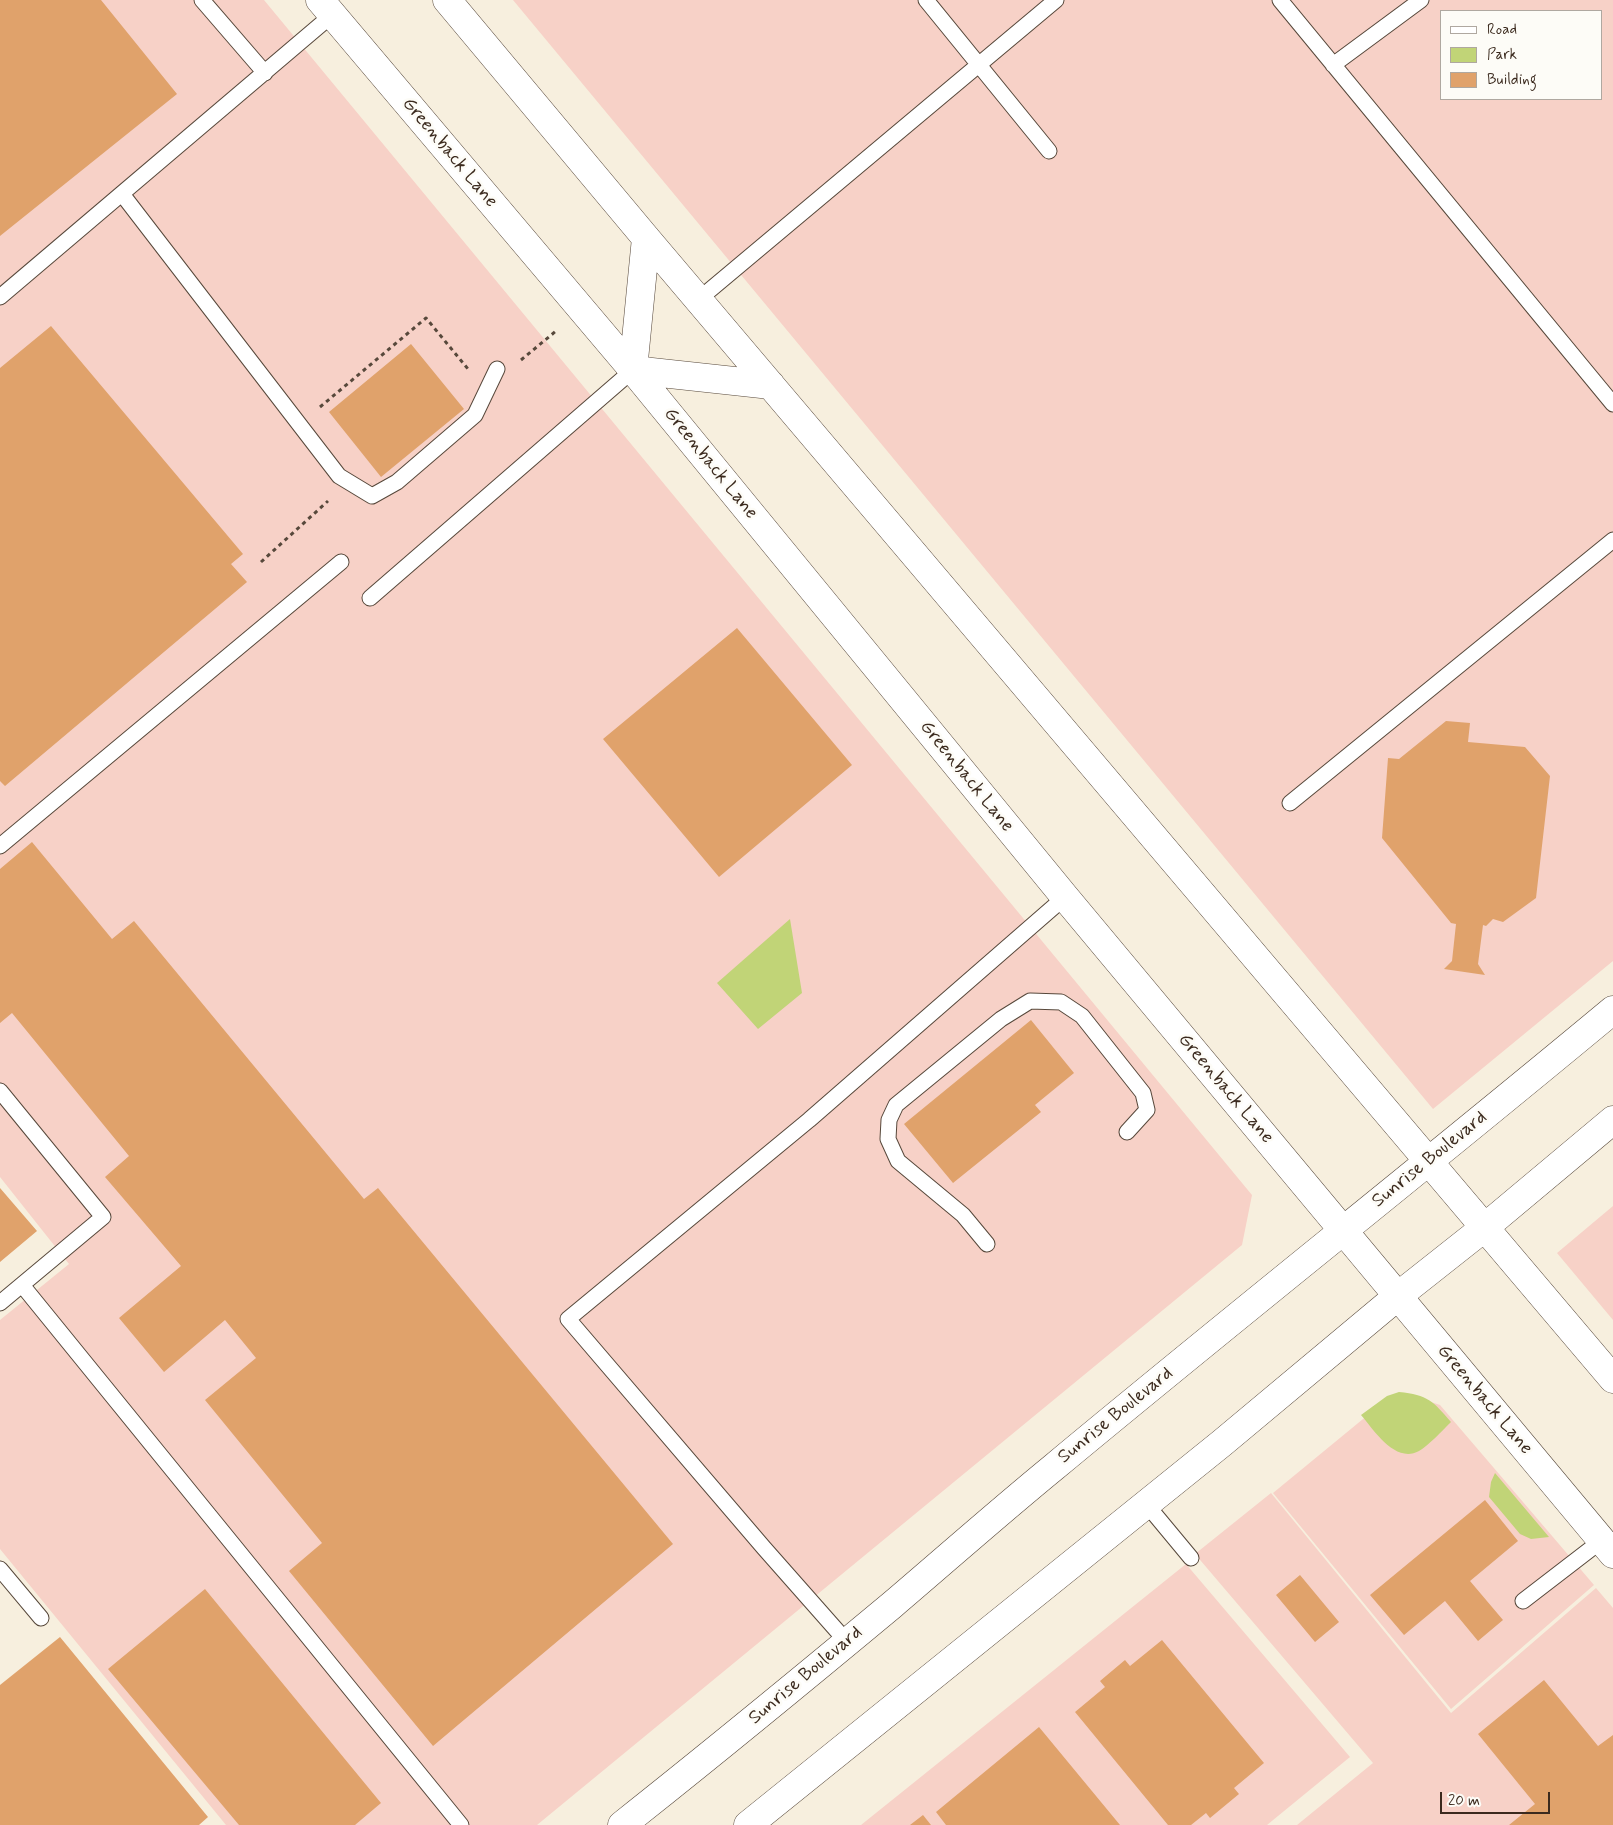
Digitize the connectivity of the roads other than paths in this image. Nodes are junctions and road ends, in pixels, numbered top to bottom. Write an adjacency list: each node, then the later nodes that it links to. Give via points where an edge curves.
1 (202, 0): 10 (lane)
2 (446, 0): 13 (main road)
3 (926, 0): 8 (lane)
4 (1056, 0): 8 (lane)
5 (1280, 0): 9 (lane)
6 (1421, 0): 9 (lane)
7 (326, 8): 10 (lane); 17 (main road, Greenback Lane)
8 (978, 64): 11 (lane); 15 (lane)
9 (1333, 65): 19 (lane)
10 (265, 73): 12 (lane)
11 (1049, 151)
12 (122, 194): 14 (lane); 16 (lane, via 339,476 372,496 397,482 475,415)
13 (646, 238): 15 (main road); 17 (main road)
14 (0, 297)
15 (698, 300): 18 (main road)
16 (497, 369)
17 (633, 370): 18 (main road); 22 (lane); 25 (main road, Greenback Lane)
18 (771, 385): 30 (main road)
19 (1613, 404)
20 (1613, 540): 23 (lane)
21 (341, 562): 24 (lane)
22 (370, 598)
23 (1290, 803)
24 (0, 846)
25 (1064, 897): 32 (main road, Greenback Lane); 44 (lane, via 809,1120 568,1319)
26 (1613, 1010): 30 (main road, Sunrise Boulevard)
27 (0, 1091): 34 (lane, via 104,1216)
28 (1613, 1120): 31 (main road)
29 (1127, 1132): 33 (lane, via 1147,1110 1143,1093 1082,1016 1061,1002 1030,1001 993,1025 896,1105 889,1120 888,1139 898,1161 963,1215)
30 (1428, 1162): 31 (main road); 32 (main road, Sunrise Boulevard)
31 (1484, 1228): 35 (main road); 37 (main road)
32 (1344, 1231): 35 (main road, Greenback Lane); 44 (main road, Sunrise Boulevard, via 1059,1463)
33 (987, 1244)
34 (22, 1285): 36 (lane); 45 (lane)
35 (1398, 1296): 38 (main road); 39 (main road, Greenback Lane)
36 (0, 1303)
37 (1613, 1379)
38 (1147, 1504): 40 (lane); 47 (main road)
39 (1607, 1547): 42 (lane)
40 (1191, 1558)
41 (0, 1569): 43 (lane)
42 (1523, 1601)
43 (41, 1618)
44 (847, 1642): 46 (main road, Sunrise Boulevard)
45 (461, 1825)
46 (622, 1825)
47 (748, 1825)

